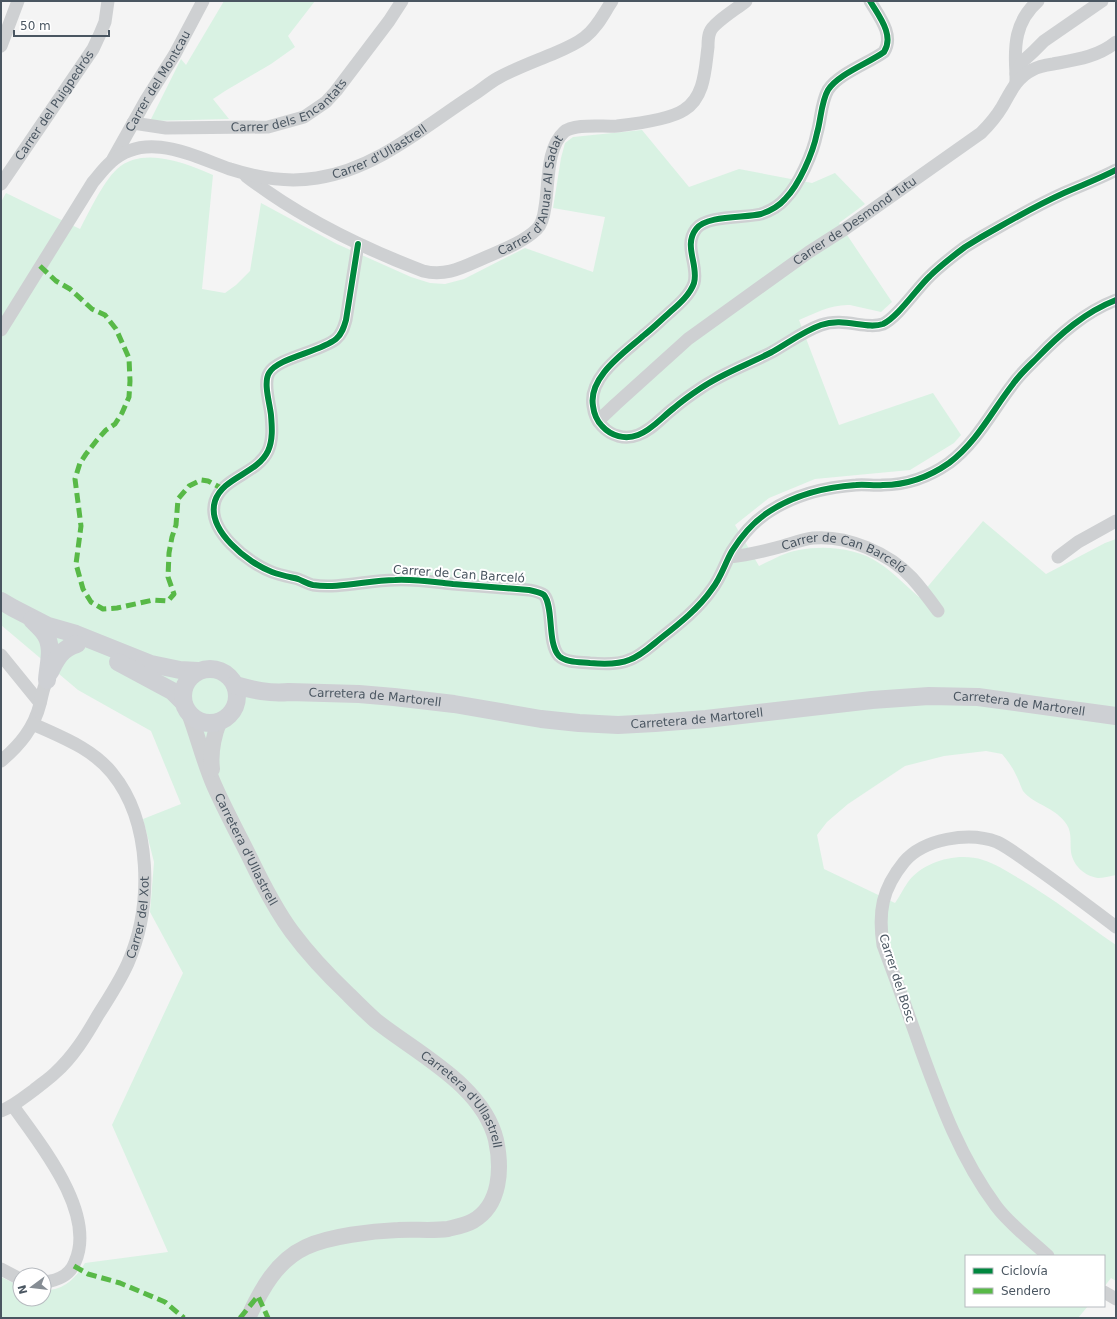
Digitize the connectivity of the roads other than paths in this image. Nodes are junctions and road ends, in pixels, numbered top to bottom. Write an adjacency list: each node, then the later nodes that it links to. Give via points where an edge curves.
1 (18, 1): 11 (street)
2 (108, 1): 17 (street, Carrer del Puigpedrós, via 105,22 93,49)
3 (203, 1): 13 (street, Carrer del Montcau, via 175,54)
4 (402, 1): 13 (street, Carrer dels Encantats, via 336,91 326,102 304,117 268,128 166,128)
5 (612, 1): 16 (street, Carrer d'Ullastrell, via 596,26 585,37 571,46 497,79 395,147 369,161 348,170 317,178 295,180 261,178)
6 (746, 1): 18 (street, Carrer d'Anuar Al Sadat, via 717,22 710,32 701,90 686,110 616,126 572,128 560,136 550,161 544,215 538,228 529,235 489,256 433,274)
7 (870, 1): 21 (street, via 888,36 884,52 841,78 829,89 812,151 785,199 773,209 759,214 715,220 700,224 696,229 690,241 695,274 690,291 603,374 592,396)
8 (1038, 1): 12 (street, via 1023,18 1018,32 1014,53)
9 (1102, 1): 12 (street, via 1044,41 1022,62)
10 (1116, 42): 12 (street, Carrer de Desmond Tutu, via 1103,52 1032,70)
11 (1, 46)
12 (1016, 79): 21 (street, Carrer de Desmond Tutu, via 992,122 981,133 688,339)
13 (133, 123): 14 (street, Carrer del Montcau)
14 (111, 161): 16 (street, Carrer d'Ullastrell, via 125,152 140,148 170,148); 20 (street, via 93,182)
15 (1116, 170): 21 (street, via 1029,210 967,246 930,275 885,323 876,326 834,321 819,326 703,386 651,428 637,436 617,436 608,432)
16 (241, 172): 18 (street, Carrer d'Anuar Al Sadat, via 268,193)
17 (1, 184)
18 (358, 244): 23 (street, Carrer de Can Barceló, via 342,332 326,345 284,362 269,372 267,378 272,431 268,450 258,464 227,485 215,501 215,522 235,548 250,560 271,571 311,584 325,586 394,580 424,581 537,592 547,601 553,640 560,656 572,661 606,664 628,661 648,649 680,623 713,589)
19 (1116, 300): 23 (street, Carrer de Can Barceló, via 1070,326 1049,345 1013,384 971,444 942,468 915,481 854,485 795,498 769,511 748,528)
20 (1, 330)
21 (598, 422)
22 (1115, 523): 24 (street, via 1078,542)
23 (729, 557): 26 (street, Carrer de Can Barceló, via 812,538 853,542 898,565)
24 (1058, 557)
25 (1, 600): 27 (main road, Carretera de Martorell)
26 (938, 611)
27 (28, 616): 28 (main road, Carretera de Martorell); 32 (main road, via 49,641 51,651)
28 (48, 626): 29 (main road, Carretera de Martorell); 31 (main road, Carretera de Martorell, via 76,634 151,664)
29 (77, 644): 32 (main road, via 59,654); 36 (main road, Carretera de Martorell, via 172,691)
30 (1, 656): 35 (street)
31 (198, 671): 33 (main road, Carretera de Martorell, via 210,668 222,671); 36 (main road, via 192,674 185,684 182,696)
32 (47, 680): 35 (street)
33 (235, 684): 34 (main road, Carretera de Martorell, via 262,692); 38 (main road, via 237,702)
34 (278, 693): 37 (main road, Carretera de Martorell, via 394,697 541,719 610,724 663,723 929,696 978,697); 38 (main road, Carretera de Martorell)
35 (40, 703): 39 (street)
36 (186, 708): 38 (main road, Carretera de Martorell, via 193,718 204,723 211,724); 41 (street, Carretera d'Ullastrell)
37 (1116, 716)
38 (225, 717): 41 (street, Carretera d'Ullastrell, via 213,741 211,758)
39 (33, 724): 40 (street, via 15,749); 43 (street, Carrer del Xot, via 82,747 98,758 112,772 126,793 143,848 144,892 140,922 128,962 92,1026 75,1051 55,1073)
40 (1, 761)
41 (214, 784): 50 (street, Carretera d'Ullastrell, via 255,868 292,931 322,968 374,1019 446,1072 467,1092 485,1112 492,1126 499,1157 500,1174 491,1202 483,1214 473,1221 446,1229 364,1233 308,1246 292,1255 274,1271)
42 (1116, 926): 44 (street, Carrer del Bosc, via 997,842 960,837 925,846 911,855 888,886 881,910 880,928 883,944 951,1130 996,1206)
43 (7, 1109): 47 (street, via 37,1140 62,1178 73,1202 81,1242 78,1255 74,1266 65,1275)
44 (1047, 1255)
45 (1, 1269): 46 (street)
46 (12, 1275)
47 (52, 1281)
48 (1105, 1293): 49 (street)
49 (1116, 1299)
50 (248, 1318)

